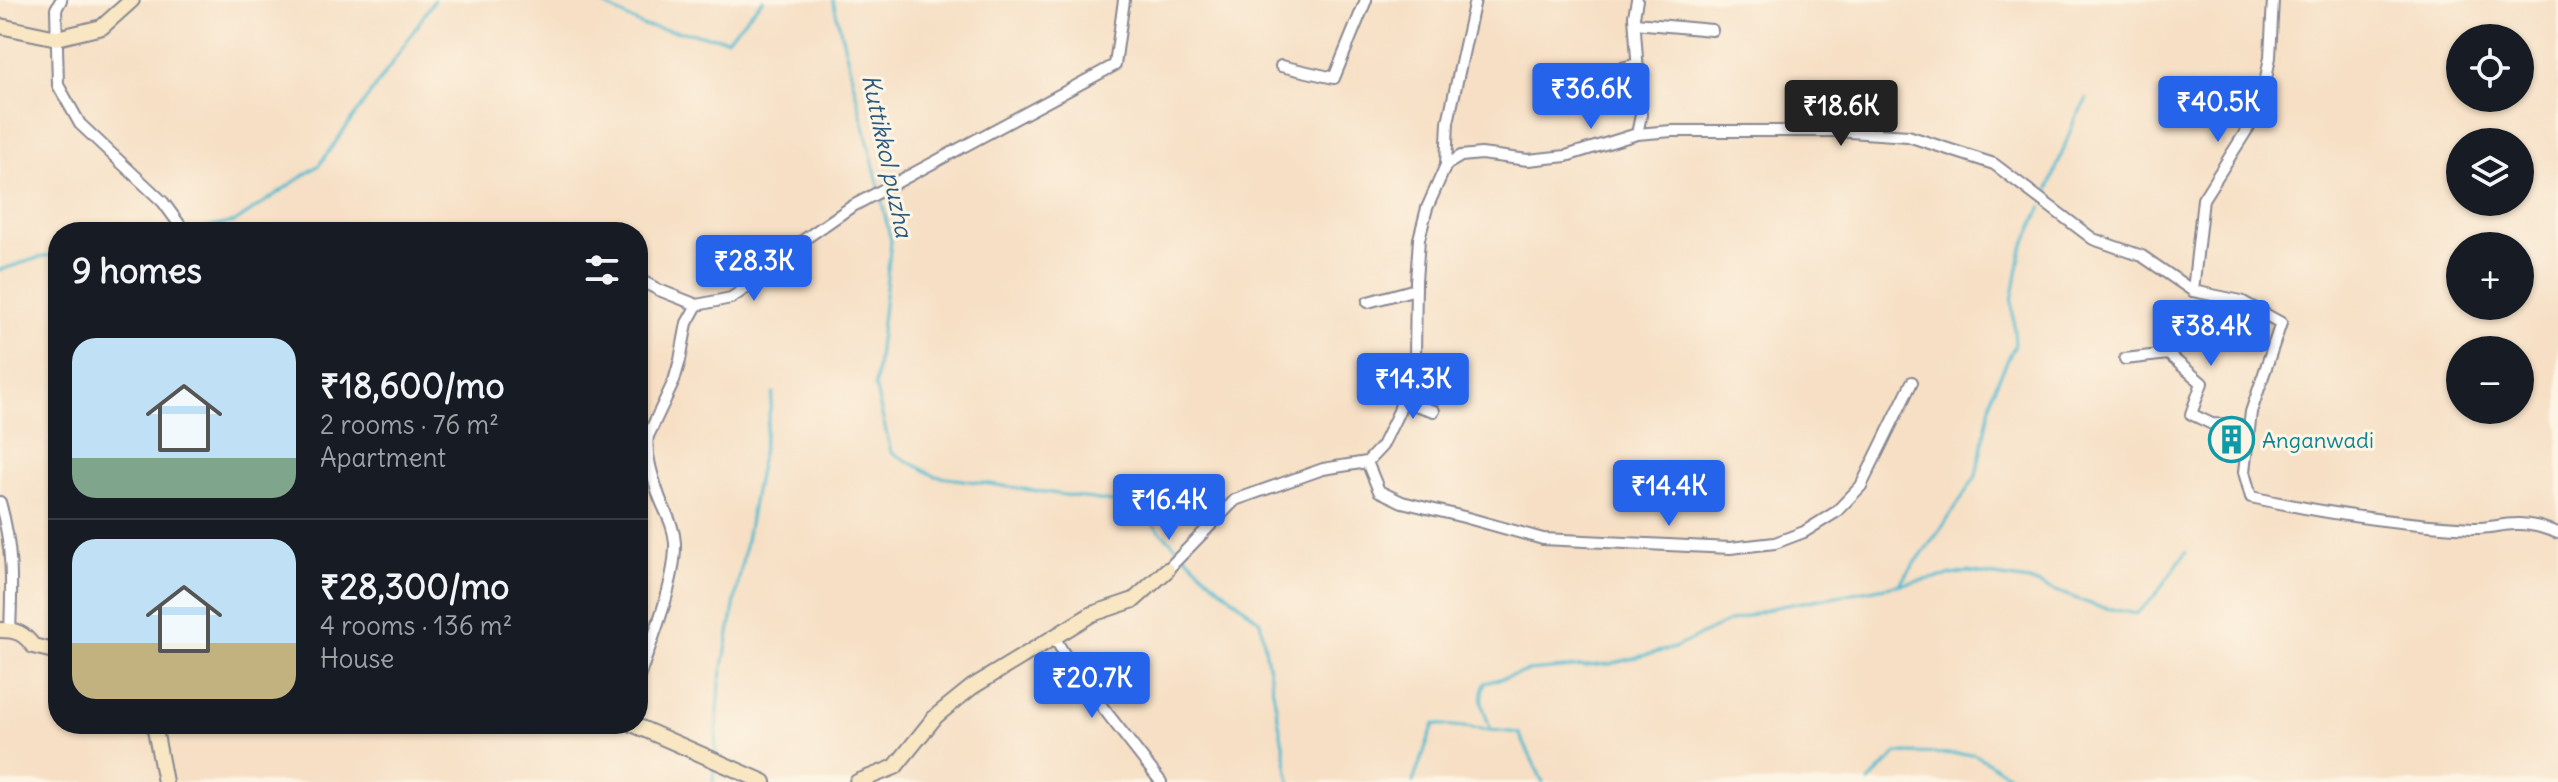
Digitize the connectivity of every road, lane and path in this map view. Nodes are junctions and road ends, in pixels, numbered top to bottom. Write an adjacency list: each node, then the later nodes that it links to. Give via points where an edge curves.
1 (61, 0): 11 (street, via 56,9)
2 (132, 0): 11 (street, via 102,27)
3 (1124, 0): 22 (street, via 1115,65 851,207 731,298)
4 (1366, 0): 13 (street, via 1334,78)
5 (1475, 0): 16 (street, via 1448,122)
6 (1637, 0): 8 (street)
7 (2273, 0): 20 (street, via 2263,95 2203,199)
8 (1635, 23): 10 (street); 12 (street)
9 (0, 26): 11 (street)
10 (1712, 30)
11 (57, 38): 17 (street, via 58,85 80,124)
12 (1637, 64): 14 (street); 15 (street)
13 (1281, 66)
14 (1595, 75)
15 (1637, 134): 16 (street, via 1566,156 1528,160 1481,154 1461,156); 20 (street, via 1835,131 1908,136 1994,164 2093,239 2142,256)
16 (1446, 165): 19 (street, via 1419,239)
17 (178, 222)
18 (648, 284): 22 (street)
19 (1416, 289): 21 (street); 25 (street, via 1415,356)
20 (2193, 291): 28 (street, via 2241,301 2281,323 2251,412)
21 (1368, 302)
22 (697, 305): 27 (street, via 687,323 674,381)
23 (2125, 359): 28 (street, via 2168,354 2202,383 2191,414 2212,424 2240,425)
24 (1912, 382): 30 (street, via 1861,486 1836,512 1775,543 1730,548 1543,539 1402,502 1379,491)
25 (1402, 401): 26 (street); 30 (street, via 1382,446)
26 (1434, 411)
27 (648, 436)
28 (2248, 437): 32 (street, via 2244,472 2251,497 2390,520 2476,529 2518,523)
29 (648, 454): 36 (street, via 675,543 671,579)
30 (1367, 462): 33 (street, via 1323,469 1235,500)
31 (0, 502): 34 (street, via 12,559)
32 (2558, 533)
33 (1167, 570): 35 (street, via 1134,600 1092,614)
34 (5, 630): 37 (street, via 17,631 33,646)
35 (1054, 637): 42 (street, via 972,687 936,716 895,767); 43 (street)
36 (648, 649)
37 (48, 650)
38 (648, 731): 41 (street)
39 (156, 734): 40 (street)
40 (165, 782)
41 (764, 782)
42 (857, 782)
43 (1161, 782)

